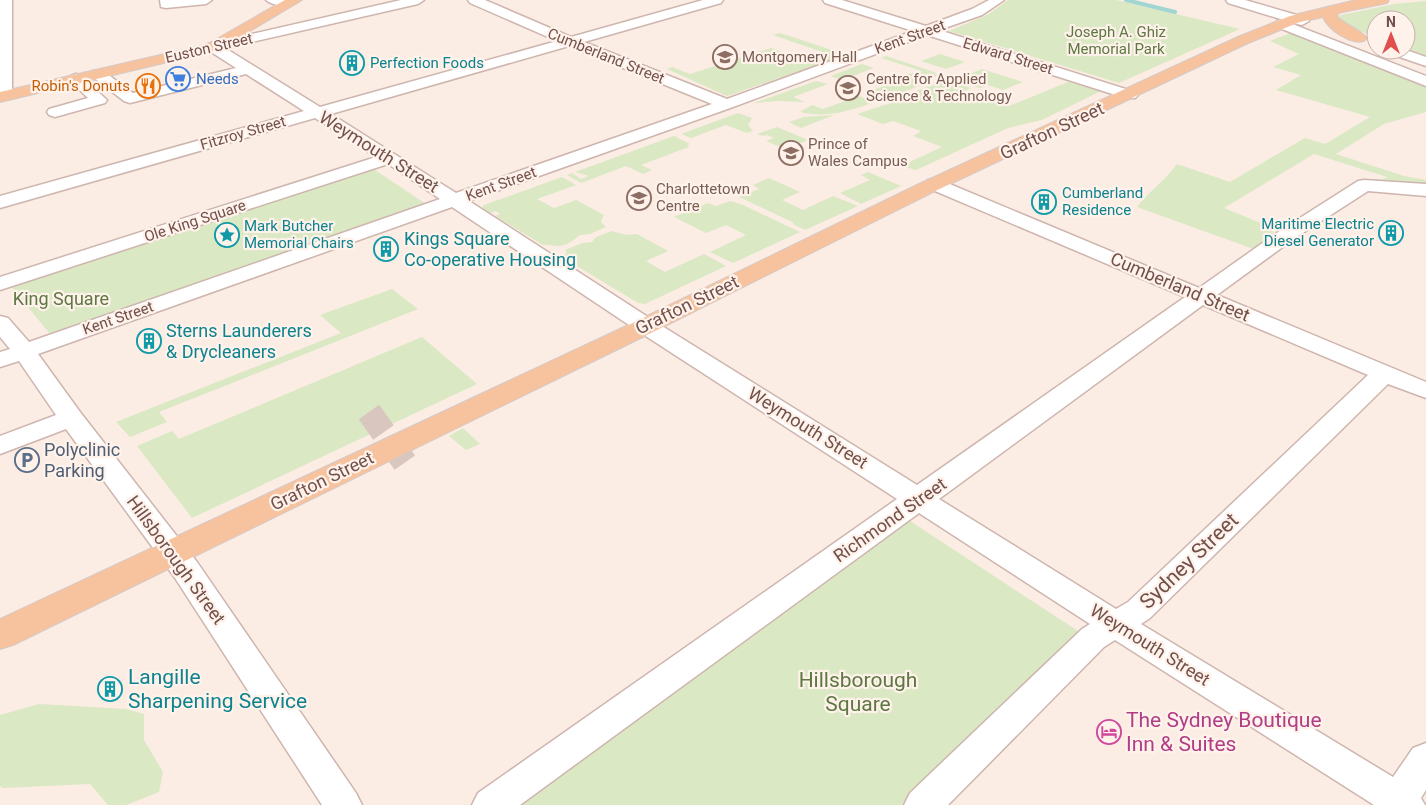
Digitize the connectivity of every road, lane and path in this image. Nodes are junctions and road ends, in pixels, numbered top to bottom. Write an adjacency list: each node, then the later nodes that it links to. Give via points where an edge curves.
1 (6, 0): 26 (street)
2 (166, 0): 3 (street, via 166,4 175,4)
3 (206, 0)
4 (272, 0): 11 (street)
5 (418, 0): 20 (street, Euston Street)
6 (507, 0): 13 (street, Cumberland Street)
7 (717, 0): 19 (street, Fitzroy Street)
8 (829, 0): 16 (street, Edward Street)
9 (998, 0): 16 (street, Kent Street, via 977,12)
10 (1382, 0): 14 (main road, Grafton Street)
11 (293, 1): 20 (main road)
12 (1235, 1): 14 (street); 15 (street)
13 (480, 3): 19 (street, Cumberland Street)
14 (1331, 10): 15 (main road, Grafton Street); 17 (main road, via 1330,18 1334,24)
15 (1289, 22): 17 (street); 24 (street); 25 (main road, Grafton Street, via 1243,40)
16 (926, 31): 25 (street, Edward Street); 27 (street, Kent Street)
17 (1359, 38): 18 (street)
18 (1366, 40)
19 (569, 41): 27 (street, Cumberland Street); 29 (street, Fitzroy Street)
20 (213, 47): 21 (street, Weymouth Street); 22 (main road, Euston Street)
21 (249, 69): 22 (street, via 130,98); 29 (street, Weymouth Street)
22 (98, 74): 23 (main road, Euston Street)
23 (76, 79): 26 (main road, Euston Street); 28 (street, via 100,100)
24 (1426, 82)
25 (1130, 95): 31 (main road, Grafton Street)
26 (2, 96)
27 (727, 104): 33 (street, Kent Street)
28 (55, 112)
29 (316, 113): 30 (street, Weymouth Street); 34 (street, Fitzroy Street)
30 (390, 158): 33 (street, Weymouth Street); 35 (street, Ole King Square)
31 (934, 184): 36 (street, Cumberland Street); 38 (main road, Grafton Street)
32 (1426, 190): 36 (street, Richmond Street, via 1364,185 1288,234)
33 (456, 200): 38 (street, Weymouth Street); 39 (street, Kent Street)
34 (0, 202)
35 (0, 284)
36 (1202, 296): 40 (street, Cumberland Street); 44 (street, Richmond Street)
37 (0, 323): 39 (street, Hillsborough Street)
38 (646, 326): 44 (street, Weymouth Street); 45 (main road, Grafton Street)
39 (12, 356): 42 (street, Hillsborough Street)
40 (1384, 374): 41 (street, Cumberland Street); 46 (street, Sydney Street, via 1139,610)
41 (1426, 391)
42 (71, 418): 43 (street); 45 (street, Hillsborough Street)
43 (0, 446)
44 (919, 499): 46 (street, Weymouth Street); 51 (street, Richmond Street)
45 (173, 552): 47 (main road, Grafton Street); 50 (street, Hillsborough Street)
46 (1117, 624): 49 (street, Weymouth Street); 52 (street, Sydney Street, via 1093,638)
47 (0, 635)
48 (1426, 759): 49 (street)
49 (1400, 803)
50 (343, 805)
51 (491, 805)
52 (924, 805)

